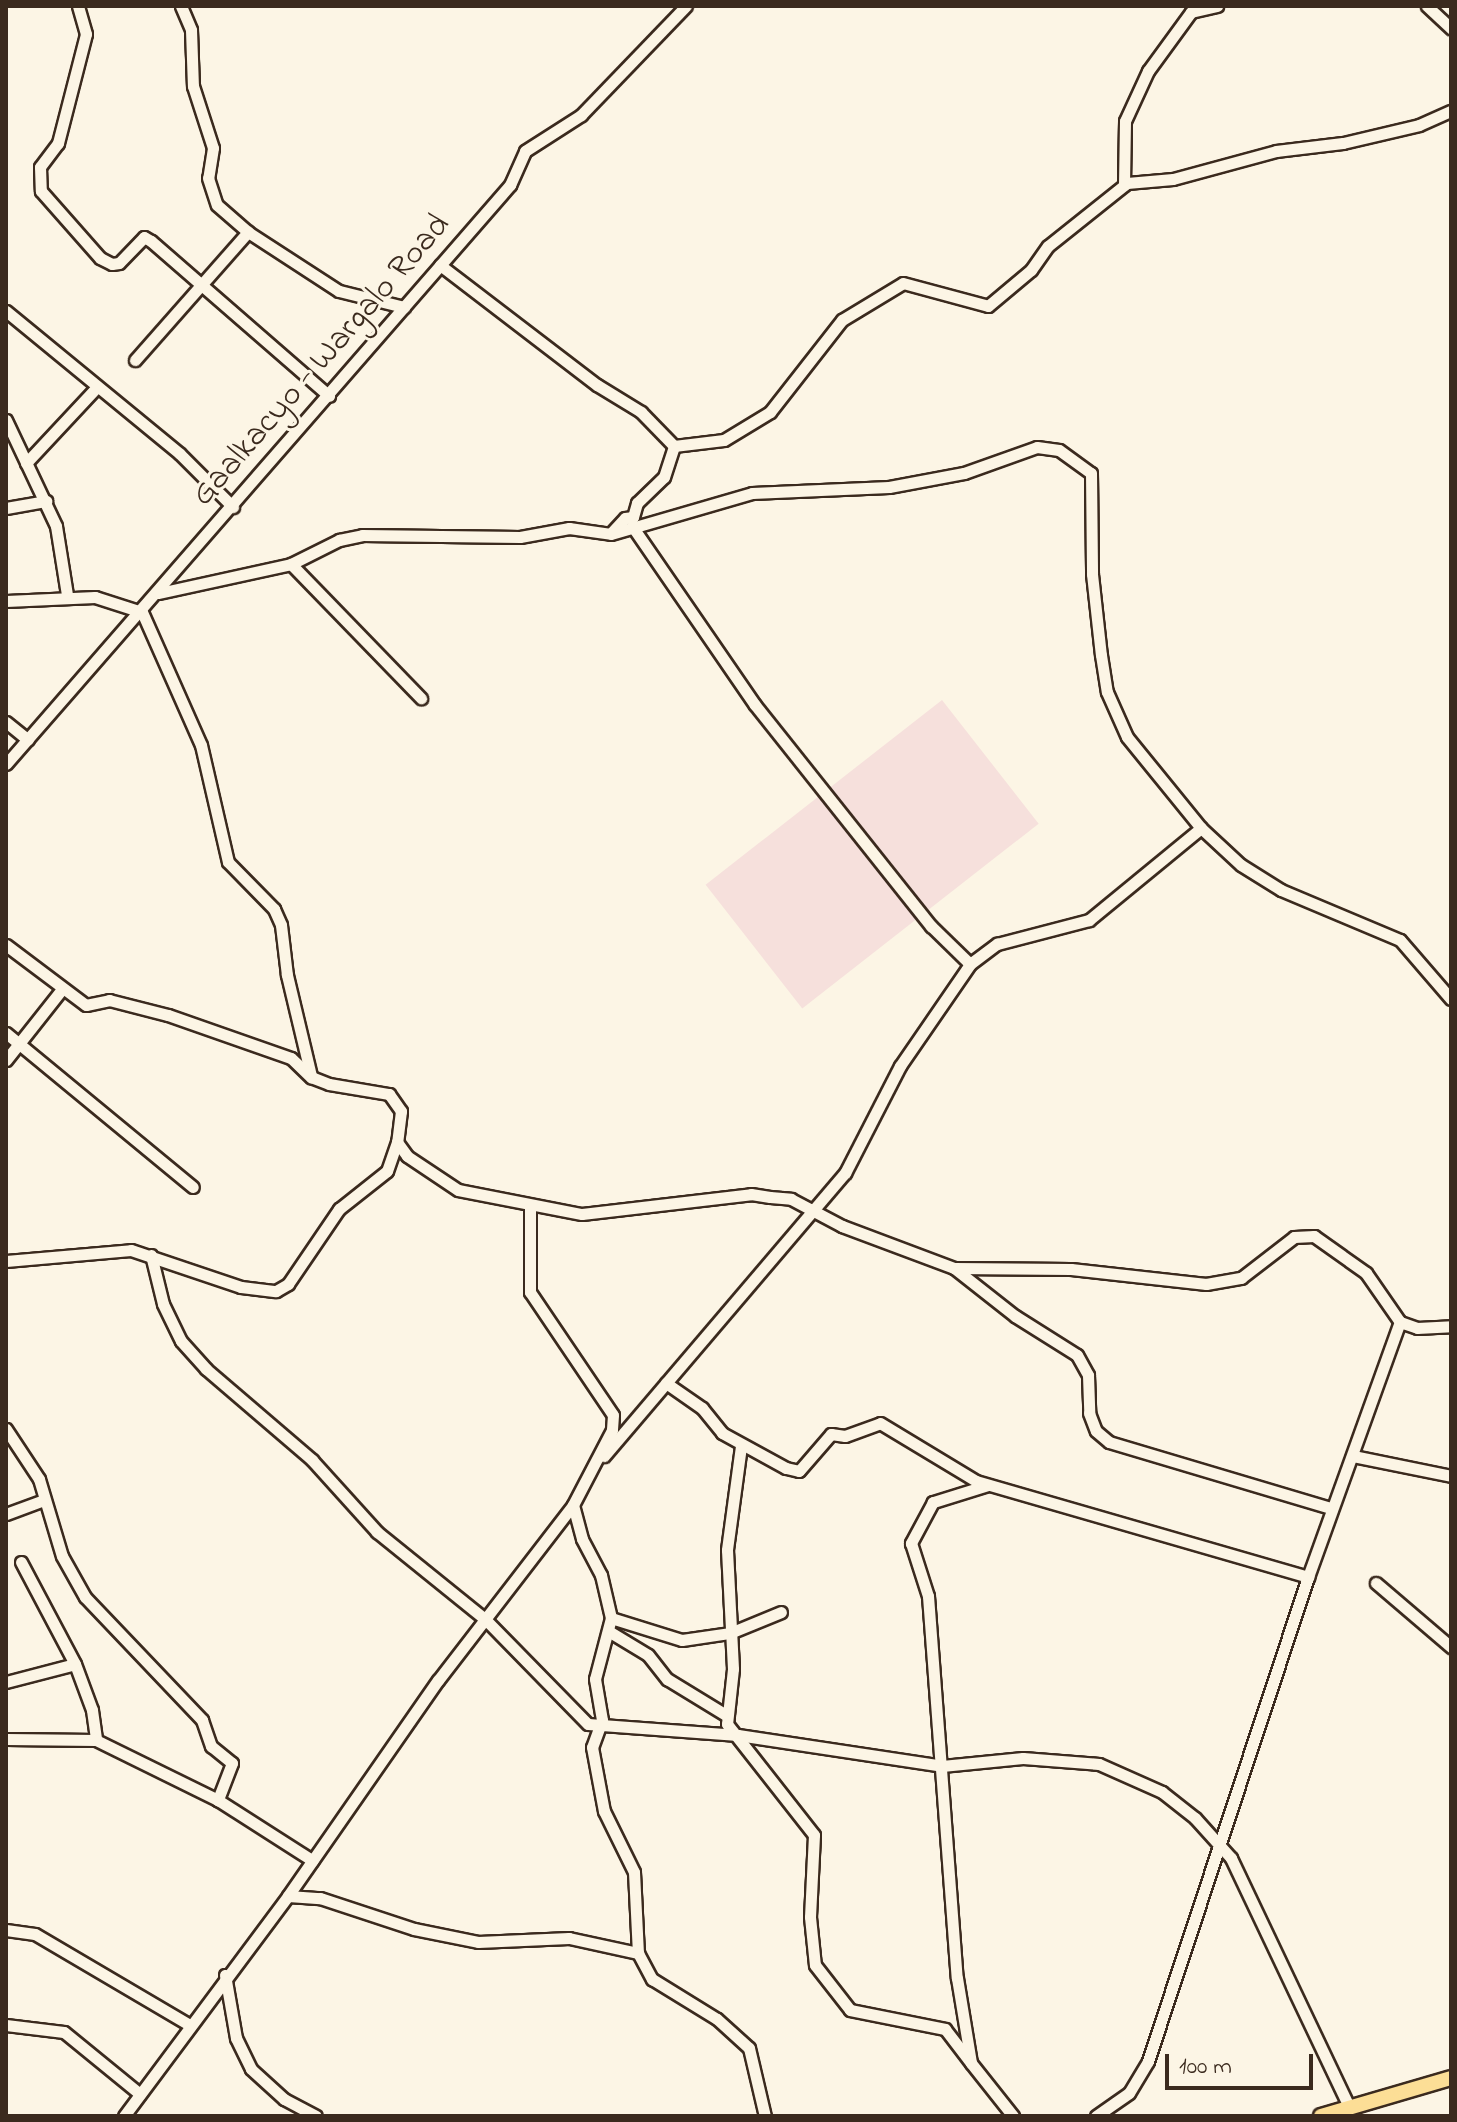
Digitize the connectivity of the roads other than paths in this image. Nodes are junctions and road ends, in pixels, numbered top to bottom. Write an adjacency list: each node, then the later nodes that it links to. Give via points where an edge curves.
1 (78, 6): 12 (street, via 86,34 58,143 40,167 41,191 100,258 119,263 144,237)
2 (181, 6): 10 (street, via 189,15 193,86 213,148 211,192)
3 (686, 6): 11 (street, Gaalkacyo - Wargalo Road, via 581,115 525,151 510,185)
4 (1217, 6): 6 (street)
5 (1427, 6): 7 (street)
6 (1190, 9): 9 (street, via 1148,71 1125,121)
7 (1451, 28)
8 (1451, 111): 9 (street, via 1419,125 1343,143 1276,151 1173,179)
9 (1124, 185): 19 (street, via 1048,246 1031,270 988,306 903,283 842,320 770,412 724,440)
10 (248, 232): 12 (street); 13 (street, via 339,291)
11 (440, 265): 13 (street, Gaalkacyo - Wargalo Road); 19 (street, via 597,385 641,412)
12 (200, 286): 15 (street); 17 (street)
13 (404, 307): 17 (street, Gaalkacyo - Wargalo Road)
14 (6, 311): 16 (street)
15 (135, 360)
16 (96, 388): 20 (street); 22 (street, via 180,454)
17 (329, 396): 22 (street, Gaalkacyo - Wargalo Road)
18 (6, 420): 20 (street)
19 (674, 446): 25 (street, via 664,477 637,503 633,517 625,518)
20 (26, 463): 21 (street)
21 (46, 501): 23 (street); 28 (street, via 59,537)
22 (233, 507): 27 (street, Gaalkacyo - Wargalo Road)
23 (6, 508)
24 (632, 526): 25 (street); 35 (street, via 752,493 839,493 964,473 1037,447 1077,458 1091,473 1092,574 1107,692 1127,737); 37 (street, via 755,705 931,926)
25 (611, 534): 26 (street, via 569,528 520,537 362,535 339,540)
26 (291, 564): 27 (street); 31 (street)
27 (159, 593): 30 (street, Gaalkacyo - Wargalo Road)
28 (67, 595): 29 (street); 30 (street, via 107,599)
29 (6, 601)
30 (142, 612): 33 (street, Gaalkacyo - Wargalo Road); 43 (street, via 201,745 228,862 274,909 281,925)
31 (421, 698)
32 (6, 722): 33 (street)
33 (28, 740): 34 (street, Gaalkacyo - Wargalo Road)
34 (6, 764)
35 (1201, 828): 37 (street, via 1089,920 997,944); 39 (street, via 1241,865 1281,890 1400,940)
36 (8, 945): 38 (street)
37 (970, 964): 47 (street, via 900,1066 845,1173)
38 (62, 989): 41 (street); 43 (street, via 86,1005 117,1001 269,1048 291,1058)
39 (1451, 999)
40 (6, 1033): 41 (street)
41 (19, 1043): 42 (street); 45 (street)
42 (6, 1060)
43 (311, 1077): 44 (street, via 389,1094 401,1111)
44 (397, 1142): 46 (street, via 407,1156 458,1190); 48 (street, via 387,1171 339,1209 288,1284 276,1291 241,1287)
45 (193, 1187)
46 (530, 1208): 47 (street, via 582,1214 751,1194 791,1199); 57 (street, via 530,1292 613,1415)
47 (812, 1210): 50 (street); 53 (street)
48 (151, 1255): 49 (street, via 131,1250); 69 (street, via 163,1304 181,1341 206,1369 312,1460 377,1532)
49 (6, 1261)
50 (954, 1268): 51 (street, via 1071,1269 1216,1284 1257,1268 1294,1237 1314,1236 1366,1273); 62 (street, via 1077,1355 1088,1375 1089,1413 1096,1431 1109,1442)
51 (1400, 1322): 52 (street, via 1417,1328); 56 (street)
52 (1451, 1326)
53 (666, 1383): 55 (street, via 702,1408); 57 (street)
54 (6, 1429): 60 (street, via 27,1456)
55 (741, 1446): 59 (street, via 799,1471 823,1438 880,1423 960,1474); 71 (street, via 727,1550)
56 (1353, 1456): 58 (street); 62 (street)
57 (596, 1465): 61 (street)
58 (1451, 1476)
59 (988, 1485): 65 (street); 80 (street, via 933,1502 911,1543 928,1596)
60 (44, 1500): 63 (street); 81 (street, via 62,1556 85,1597 202,1720 211,1746 232,1763)
61 (573, 1505): 68 (street, via 582,1539 601,1575); 69 (street)
62 (1331, 1508): 65 (street)
63 (6, 1514)
64 (21, 1562): 73 (street)
65 (1308, 1577): 82 (street)
66 (1376, 1583): 72 (street)
67 (781, 1612): 71 (street)
68 (611, 1618): 70 (street); 71 (street, via 682,1640)
69 (485, 1619): 76 (street, via 578,1716 588,1724); 83 (street)
70 (610, 1632): 75 (street, via 648,1655 667,1679); 76 (street, via 595,1679)
71 (730, 1633): 75 (street, via 733,1669)
72 (1451, 1647)
73 (75, 1664): 74 (street); 79 (street, via 92,1710)
74 (6, 1682)
75 (726, 1715): 77 (street)
76 (599, 1723): 77 (street); 86 (street, via 592,1747 604,1811 634,1872)
77 (738, 1735): 80 (street); 90 (street, via 814,1835 810,1917 815,1965 836,1995 865,2017 945,2029)
78 (6, 1739): 79 (street)
79 (96, 1740): 81 (street)
80 (942, 1766): 82 (street, via 1023,1758 1099,1764 1162,1792); 90 (street, via 957,1978)
81 (218, 1800): 83 (street)
82 (1220, 1845): 93 (street, via 1243,1878); 98 (street, via 1148,2061 1129,2093)
83 (312, 1860): 84 (street)
84 (288, 1896): 86 (street, via 320,1898 414,1929 478,1942 569,1938); 87 (street)
85 (6, 1930): 88 (street, via 35,1934)
86 (638, 1953): 96 (street, via 652,1979 717,2019 749,2048)
87 (225, 1975): 88 (street); 95 (street, via 236,2038 251,2069 284,2099)
88 (188, 2024): 92 (street)
89 (6, 2025): 92 (street, via 64,2032)
90 (971, 2063): 97 (street)
91 (1451, 2078): 93 (main road)
92 (140, 2094): 94 (street)
93 (1349, 2107): 99 (main road)
94 (124, 2116)
95 (316, 2116)
96 (765, 2116)
97 (1013, 2116)
98 (1096, 2116)
99 (1321, 2116)

